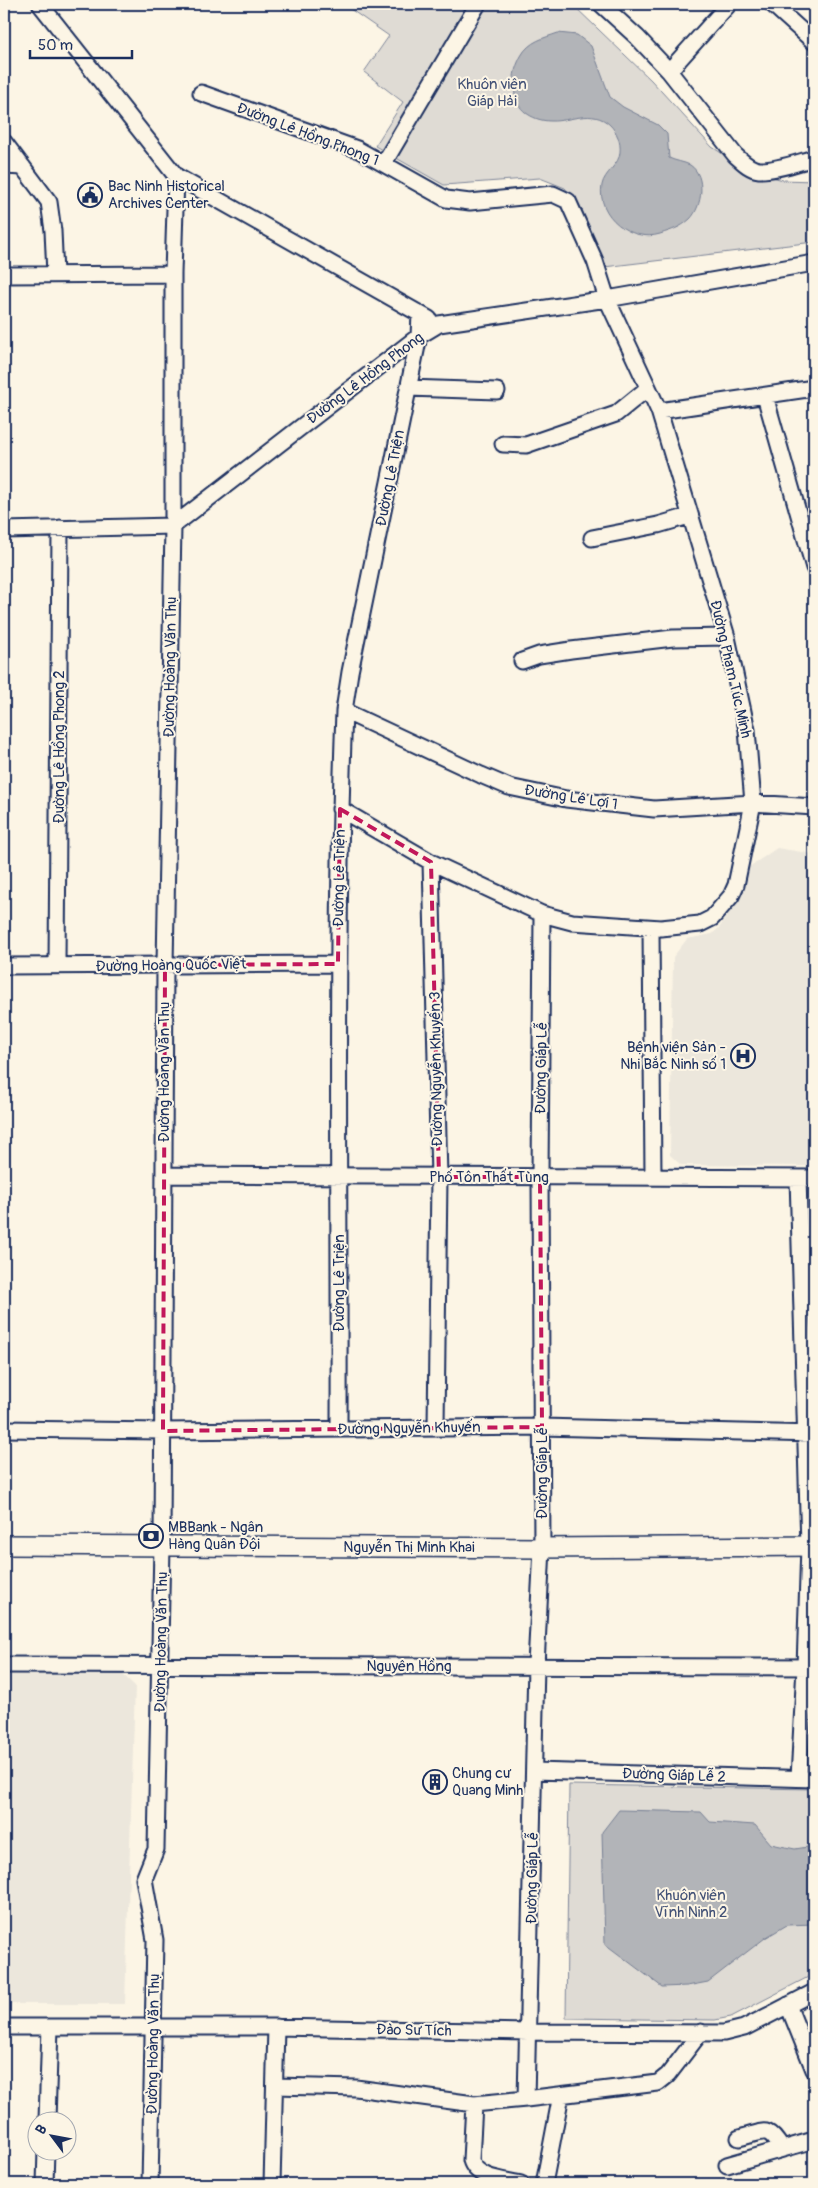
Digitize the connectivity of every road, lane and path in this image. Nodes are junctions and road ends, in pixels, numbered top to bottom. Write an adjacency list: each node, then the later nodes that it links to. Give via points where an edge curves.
1 (40, 4): 14 (street)
2 (478, 4): 11 (street)
3 (601, 4): 7 (street)
4 (729, 4): 7 (street)
5 (772, 4): 6 (street)
6 (814, 42)
7 (669, 71): 10 (street, via 735,155 748,166 767,169)
8 (202, 93): 11 (street, Đường Lê Hồng Phong 1)
9 (4, 142): 13 (street)
10 (814, 158)
11 (384, 163): 19 (street, Đường Lê Hồng Phong 1, via 431,192 459,202 553,194 562,196 568,200 582,229)
12 (4, 166): 13 (street)
13 (23, 167): 16 (street, via 49,202)
14 (176, 176): 17 (street, Đường Hoàng Văn Thụ); 20 (street)
15 (814, 263): 19 (street, Đường Lê Hồng Phong)
16 (55, 274): 17 (street); 18 (street)
17 (173, 274): 31 (street, Đường Hoàng Văn Thụ)
18 (4, 275)
19 (607, 299): 21 (street, Đường Lê Hồng Phong); 24 (street, Đường Phạm Túc Minh)
20 (420, 314): 21 (street); 22 (street, Đường Lê Triện)
21 (439, 324): 22 (street, Đường Lê Hồng Phong)
22 (419, 336): 23 (street, Đường Lê Triện); 31 (street, Đường Lê Hồng Phong)
23 (408, 388): 26 (street); 38 (street, Đường Lê Triện)
24 (648, 388): 28 (street, Đường Phạm Túc Minh); 29 (street, via 616,414 526,445)
25 (814, 388): 27 (street)
26 (497, 391)
27 (765, 396): 28 (street); 35 (street)
28 (658, 412): 30 (street, Đường Phạm Túc Minh)
29 (503, 444)
30 (689, 516): 34 (street); 36 (street, Đường Phạm Túc Minh)
31 (173, 526): 32 (street); 46 (street, Đường Hoàng Văn Thụ)
32 (60, 528): 33 (street); 48 (street, Đường Lê Hồng Phong 2)
33 (4, 530)
34 (592, 538)
35 (814, 568)
36 (726, 636): 37 (street, via 673,638 571,650); 39 (street, Đường Phạm Túc Minh, via 747,730)
37 (522, 661)
38 (344, 711): 39 (street, Đường Lê Lợi 1, via 481,775 510,786 566,799 654,809); 41 (street, Đường Lê Triện)
39 (753, 803): 40 (street, Đường Lê Lợi 1); 44 (street, Đường Phạm Túc Minh, via 736,885 723,906 712,918 700,924)
40 (814, 806)
41 (340, 809): 42 (street, Đường Phạm Túc Minh); 45 (street, Đường Lê Triện)
42 (431, 862): 43 (street, Đường Phạm Túc Minh); 51 (street, Đường Nguyễn Khuyến 3)
43 (542, 914): 44 (street, Đường Phạm Túc Minh, via 572,922); 52 (street, Đường Giáp Lễ)
44 (651, 928): 53 (street)
45 (338, 964): 46 (street, Đường Hoàng Quốc Việt); 50 (street, Đường Lê Triện)
46 (165, 965): 48 (street, Đường Hoàng Quốc Việt); 49 (street, Đường Hoàng Văn Thụ)
47 (4, 966): 48 (street, Đường Hoàng Quốc Việt)
48 (57, 966)
49 (164, 1175): 50 (street, Phố Tôn Thất Tùng); 60 (street, Đường Hoàng Văn Thụ)
50 (340, 1176): 51 (street, Phố Tôn Thất Tùng); 59 (street, Đường Lê Triện)
51 (439, 1177): 52 (street, Phố Tôn Thất Tùng); 56 (street, Đường Nguyễn Khuyến 3)
52 (540, 1177): 53 (street, Phố Tôn Thất Tùng); 57 (street, Đường Giáp Lễ)
53 (653, 1177): 54 (street, Phố Tôn Thất Tùng)
54 (798, 1178): 55 (street, Phố Tôn Thất Tùng); 61 (street)
55 (814, 1178)
56 (436, 1427): 57 (street, Đường Nguyễn Khuyến); 59 (street, Đường Nguyễn Khuyến)
57 (542, 1427): 61 (street, Đường Nguyễn Khuyến); 65 (street, Đường Giáp Lễ)
58 (4, 1429): 60 (street, Đường Nguyễn Khuyến)
59 (339, 1429): 60 (street, Đường Nguyễn Khuyến)
60 (163, 1431): 63 (street, Đường Hoàng Văn Thụ)
61 (811, 1434): 64 (street)
62 (4, 1545): 63 (main road, Nguyễn Thị Minh Khai)
63 (162, 1545): 65 (main road, Nguyễn Thị Minh Khai); 68 (street, Đường Hoàng Văn Thụ)
64 (812, 1546): 65 (main road, Nguyễn Thị Minh Khai); 69 (street)
65 (542, 1548): 66 (street, Đường Giáp Lễ)
66 (536, 1665): 68 (street, Nguyên Hồng); 69 (street, Nguyên Hồng); 70 (street, Đường Giáp Lễ)
67 (4, 1666): 68 (street, Nguyên Hồng)
68 (160, 1666): 78 (street, Đường Hoàng Văn Thụ, via 156,1849 144,1879 155,1940)
69 (810, 1667): 71 (street)
70 (534, 1771): 71 (street, Đường Giáp Lễ 2); 79 (street, Đường Giáp Lễ)
71 (799, 1778): 72 (street, Đường Giáp Lễ 2)
72 (814, 1779)
73 (814, 1992): 74 (street, Đào Sư Tích)
74 (788, 2005): 80 (street, Đào Sư Tích, via 737,2031); 81 (street)
75 (4, 2027): 76 (street, Đào Sư Tích)
76 (50, 2027): 78 (street, Đào Sư Tích); 87 (street)
77 (276, 2027): 78 (street, Đào Sư Tích); 79 (street, Đào Sư Tích); 83 (street)
78 (154, 2028): 95 (street, Đường Hoàng Văn Thụ)
79 (529, 2032): 80 (street, Đào Sư Tích); 85 (street, Đường Giáp Lễ)
80 (701, 2032): 84 (street, via 668,2076 658,2083)
81 (809, 2043): 82 (street)
82 (814, 2070)
83 (275, 2086): 86 (street, via 356,2088); 96 (street)
84 (561, 2095): 85 (street); 98 (street)
85 (526, 2099): 86 (street)
86 (474, 2104): 93 (street, via 472,2164)
87 (47, 2110)
88 (739, 2138): 90 (street, via 767,2132)
89 (814, 2140): 90 (street)
90 (782, 2149): 92 (street)
91 (46, 2160): 94 (street)
92 (727, 2165)
93 (487, 2180): 97 (street)
94 (45, 2184)
95 (150, 2184)
96 (272, 2184)
97 (521, 2184)
98 (544, 2184)

